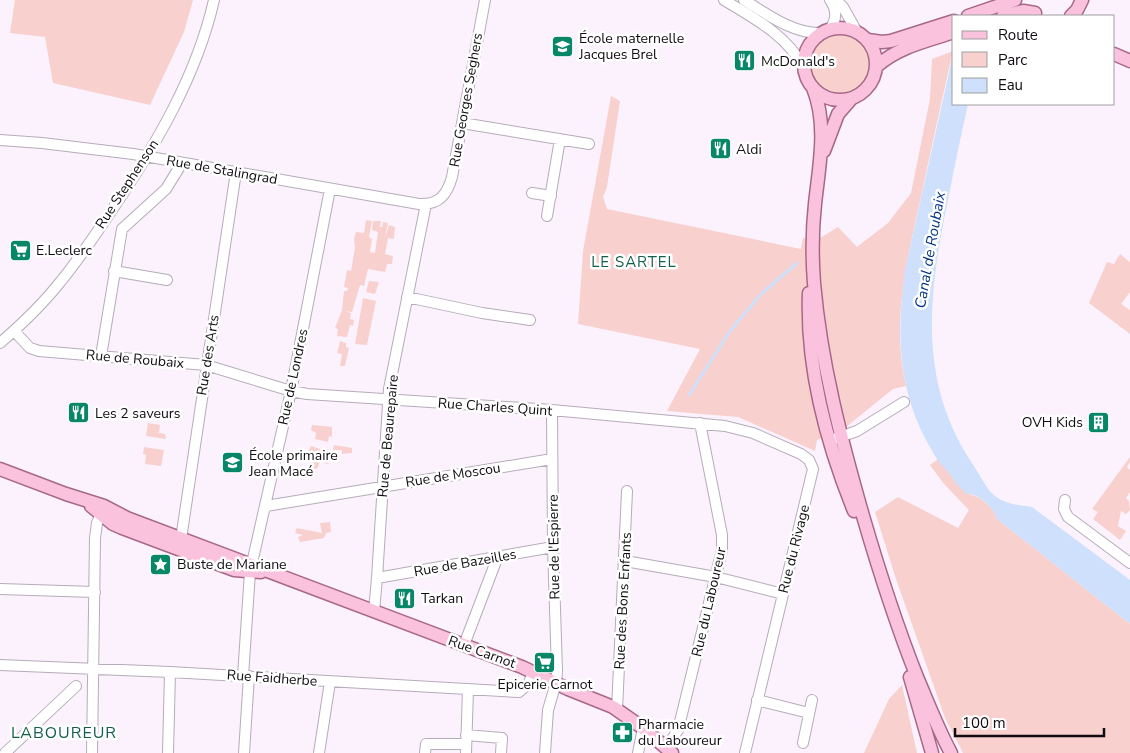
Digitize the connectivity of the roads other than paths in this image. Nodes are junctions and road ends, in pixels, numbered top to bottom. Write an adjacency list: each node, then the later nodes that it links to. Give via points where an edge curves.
1 (214, 0): 29 (street, Rue Stephenson, via 206,33 180,95)
2 (485, 0): 25 (street, Rue Georges Seghers)
3 (724, 0): 22 (street, via 768,28 796,53)
4 (744, 0): 13 (street, via 799,30 811,33)
5 (830, 0): 13 (street, via 836,14 834,22)
6 (836, 0): 14 (street)
7 (1027, 0): 11 (main road)
8 (1014, 4): 9 (main road); 10 (main road); 11 (main road)
9 (972, 15)
10 (1004, 15)
11 (1036, 15)
12 (952, 22): 17 (main road)
13 (825, 31): 14 (main road, via 846,28); 22 (main road, via 809,46)
14 (857, 32): 16 (main road)
15 (952, 32): 17 (main road)
16 (868, 40): 17 (main road); 21 (main road, via 875,52)
17 (907, 42): 21 (main road)
18 (1115, 54): 20 (main road)
19 (1115, 60): 20 (main road)
20 (1130, 61)
21 (877, 66): 24 (main road, via 869,86)
22 (804, 68): 23 (main road)
23 (813, 88): 24 (main road, via 833,100); 31 (main road, via 820,115)
24 (851, 99): 31 (main road, via 835,120)
25 (462, 123): 26 (street); 36 (street, Rue Georges Seghers, via 452,177)
26 (560, 139): 28 (street); 35 (street)
27 (0, 140): 29 (street, Rue de Stalingrad)
28 (589, 144)
29 (147, 157): 30 (street, Rue de Stalingrad); 43 (street, Rue Stephenson, via 69,272)
30 (182, 163): 32 (street, Rue de Stalingrad); 39 (street, via 166,189 122,228)
31 (820, 165): 52 (main road, via 812,256)
32 (236, 172): 33 (street, Rue de Stalingrad); 46 (street, Rue des Arts)
33 (330, 189): 37 (street, Rue de Stalingrad); 47 (street, Rue de Londres)
34 (532, 193): 35 (street)
35 (550, 196): 38 (street)
36 (442, 198): 37 (street, Rue de Stalingrad)
37 (426, 204): 41 (street, Rue de Beaurepaire)
38 (547, 216)
39 (114, 271): 40 (street); 45 (street)
40 (167, 280)
41 (407, 298): 42 (street); 48 (street, Rue de Beaurepaire)
42 (530, 320)
43 (14, 331): 44 (street, Rue Stephenson); 45 (street, Rue de Roubaix, via 34,350)
44 (0, 343)
45 (100, 356): 46 (street, Rue de Roubaix)
46 (206, 365): 47 (street, Rue de Roubaix); 60 (street, Rue des Arts)
47 (291, 391): 48 (street, Rue Charles Quint); 58 (street, Rue de Londres)
48 (388, 399): 50 (street, Rue Charles Quint); 55 (street, Rue de Beaurepaire)
49 (904, 402): 52 (street, via 857,432)
50 (552, 410): 51 (street, Rue Charles Quint); 53 (street, Rue de l'Espierre)
51 (700, 423): 67 (street, Rue du Laboureur, via 723,543); 70 (street, Rue du Rivage, via 753,433 801,454 812,463 814,469)
52 (835, 439): 72 (main road)
53 (552, 459): 55 (street, Rue de Moscou); 61 (street, Rue de l'Espierre)
54 (0, 469): 59 (main road, Rue Carnot)
55 (383, 486): 58 (street, Rue de Moscou); 66 (street, Rue de Beaurepaire)
56 (627, 491): 63 (street, Rue des Bons Enfants)
57 (1065, 500): 64 (street, via 1064,509 1068,517)
58 (266, 506): 65 (street, Rue de Londres)
59 (102, 509): 60 (main road, Rue Carnot); 65 (main road, Rue Carnot, via 113,524 122,528 234,570); 69 (street, via 95,533)
60 (180, 539): 65 (main road, Rue Carnot)
61 (554, 548): 62 (street, Rue de Bazeilles); 80 (street, Rue de l'Espierre)
62 (498, 556): 66 (street, Rue de Bazeilles); 73 (street)
63 (625, 562): 67 (street); 85 (street, Rue des Bons Enfants)
64 (1130, 563)
65 (251, 569): 71 (main road, Rue Carnot, via 280,575); 78 (street, Rue de Londres)
66 (377, 578): 71 (street, Rue de Beaurepaire)
67 (716, 578): 70 (street); 90 (street, Rue du Laboureur, via 678,730)
68 (0, 589): 69 (street)
69 (95, 592): 75 (street)
70 (783, 594): 83 (street, Rue du Rivage)
71 (374, 611): 73 (main road, Rue Carnot)
72 (898, 629): 101 (main road); 102 (main road)
73 (464, 645): 77 (main road, Rue Carnot)
74 (0, 665): 75 (street, Rue Faidherbe)
75 (94, 670): 76 (street, Rue Faidherbe); 92 (street)
76 (170, 672): 78 (street, Rue Faidherbe); 93 (street)
77 (534, 672): 80 (main road, Rue Carnot); 82 (street, Rue Faidherbe, via 519,692)
78 (246, 676): 79 (street, Rue Faidherbe); 94 (street, Rue de Londres)
79 (330, 682): 82 (street, Rue Faidherbe); 95 (street)
80 (556, 683): 85 (main road, Rue Carnot); 98 (street, Rue de l'Espierre, via 548,710)
81 (76, 686): 91 (street)
82 (468, 689): 89 (street)
83 (758, 700): 86 (street); 100 (street, Rue du Rivage)
84 (812, 700): 86 (street)
85 (617, 710): 87 (main road, Rue Carnot)
86 (809, 713): 88 (street)
87 (643, 728): 90 (main road, Rue Carnot); 99 (street)
88 (803, 743)
89 (466, 744): 96 (street, via 426,744); 97 (street, via 502,738)
90 (669, 750)
91 (6, 753)
92 (92, 753)
93 (168, 753)
94 (244, 753)
95 (319, 753)
96 (425, 753)
97 (501, 753)
98 (545, 753)
99 (638, 753)
100 (745, 753)
101 (932, 753)
102 (951, 753)

